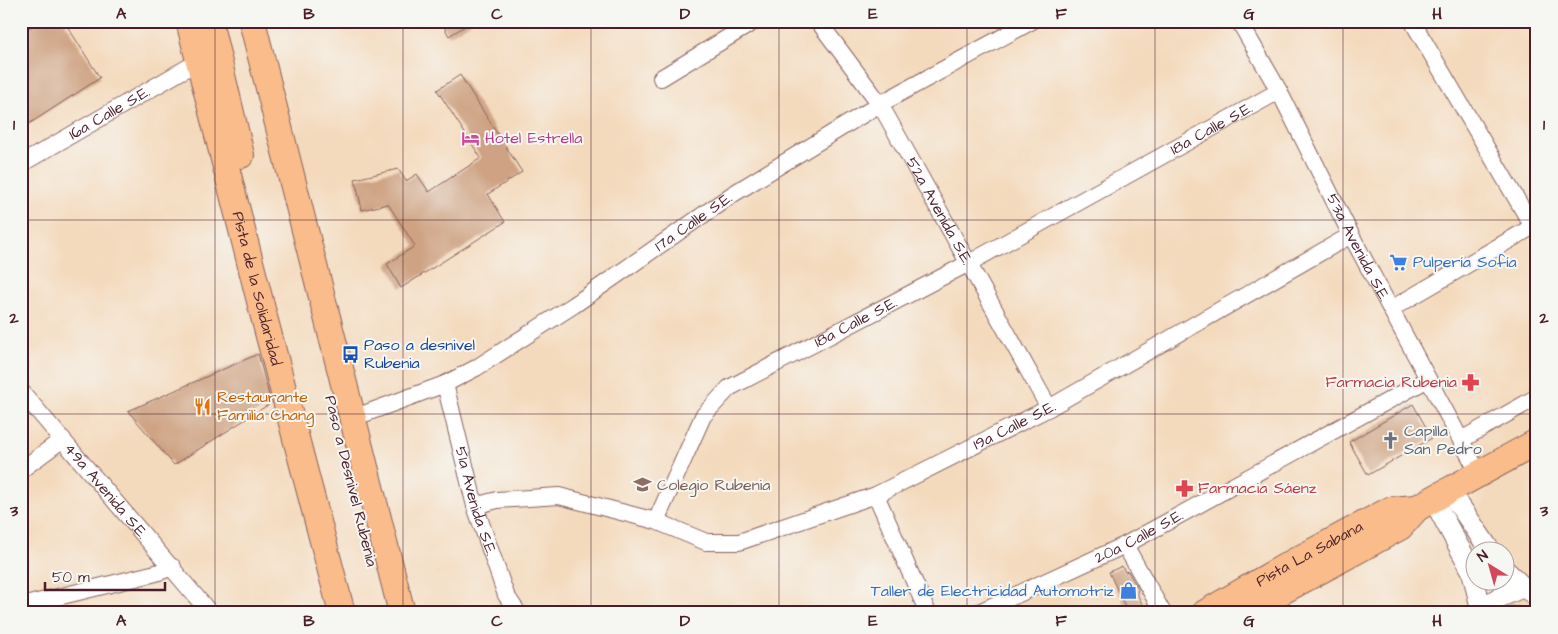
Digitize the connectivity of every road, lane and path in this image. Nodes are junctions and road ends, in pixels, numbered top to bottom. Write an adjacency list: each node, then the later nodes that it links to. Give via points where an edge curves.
1 (189, 21): 10 (main road, Pista de la Solidaridad)
2 (209, 21): 19 (main road, Pista de la Solidaridad, via 268,264)
3 (235, 21): 19 (main road)
4 (252, 21): 25 (main road)
5 (755, 21): 11 (street)
6 (818, 21): 13 (street, 52a Avenida S.E.)
7 (1032, 21): 13 (street, 17a Calle S.E.)
8 (1239, 21): 12 (street, 53a Avenida S.E.)
9 (1412, 21): 15 (street)
10 (199, 61): 14 (street, 16a Calle S.E.); 43 (main road, Pista de la Solidaridad)
11 (661, 78)
12 (1279, 91): 16 (street, 53a Avenida S.E.); 17 (street, 18a Calle S.E.)
13 (880, 104): 17 (street, 52a Avenida S.E.); 21 (street, 17a Calle S.E., via 733,194 574,305 476,368)
14 (21, 164)
15 (1535, 226): 18 (street)
16 (1351, 235): 18 (street, 53a Avenida S.E.); 24 (street, 19a Calle S.E.)
17 (969, 263): 24 (street, 52a Avenida S.E.); 34 (street, 18a Calle S.E., via 729,388 703,416)
18 (1391, 310): 20 (street, 53a Avenida S.E.)
19 (305, 351): 44 (main road, Paso a Desnivel Rubenia); 45 (main road, Paso a Desnivel Rubenia)
20 (1428, 379): 27 (street, 53a Avenida S.E.); 36 (street, 20a Calle S.E.)
21 (445, 384): 25 (street, 17a Calle S.E.); 33 (street, 51a Avenida S.E.)
22 (21, 391): 26 (street, 49a Avenida S.E.)
23 (1537, 397): 27 (street)
24 (1049, 408): 31 (street, 19a Calle S.E.)
25 (353, 418): 46 (main road)
26 (63, 439): 29 (street); 37 (street, 49a Avenida S.E.)
27 (1461, 440): 30 (street, 53a Avenida S.E.)
28 (1537, 442): 30 (main road, Pista La Sabana)
29 (21, 470)
30 (1479, 474): 32 (main road, Pista La Sabana)
31 (876, 495): 34 (street, 19a Calle S.E., via 739,542 706,542); 48 (street)
32 (1433, 499): 35 (street); 41 (street, via 1472,571); 51 (main road, Pista La Sabana, via 1390,510); 52 (main road, Pista La Sabana, via 1400,527)
33 (475, 506): 34 (street, via 496,500 559,496); 47 (street, 51a Avenida S.E., via 506,595)
34 (656, 522)
35 (1480, 542)
36 (1125, 545): 49 (street, 20a Calle S.E.); 50 (street)
37 (172, 567): 40 (street); 42 (street, 49a Avenida S.E.)
38 (1516, 580): 39 (street)
39 (1530, 592): 41 (street, via 1500,597)
40 (21, 606)
41 (1480, 611)
42 (210, 613)
43 (342, 613)
44 (360, 613)
45 (384, 613)
46 (402, 613)
47 (518, 613)
48 (928, 613)
49 (977, 613)
50 (1163, 613)
51 (1205, 613)
52 (1242, 613)

